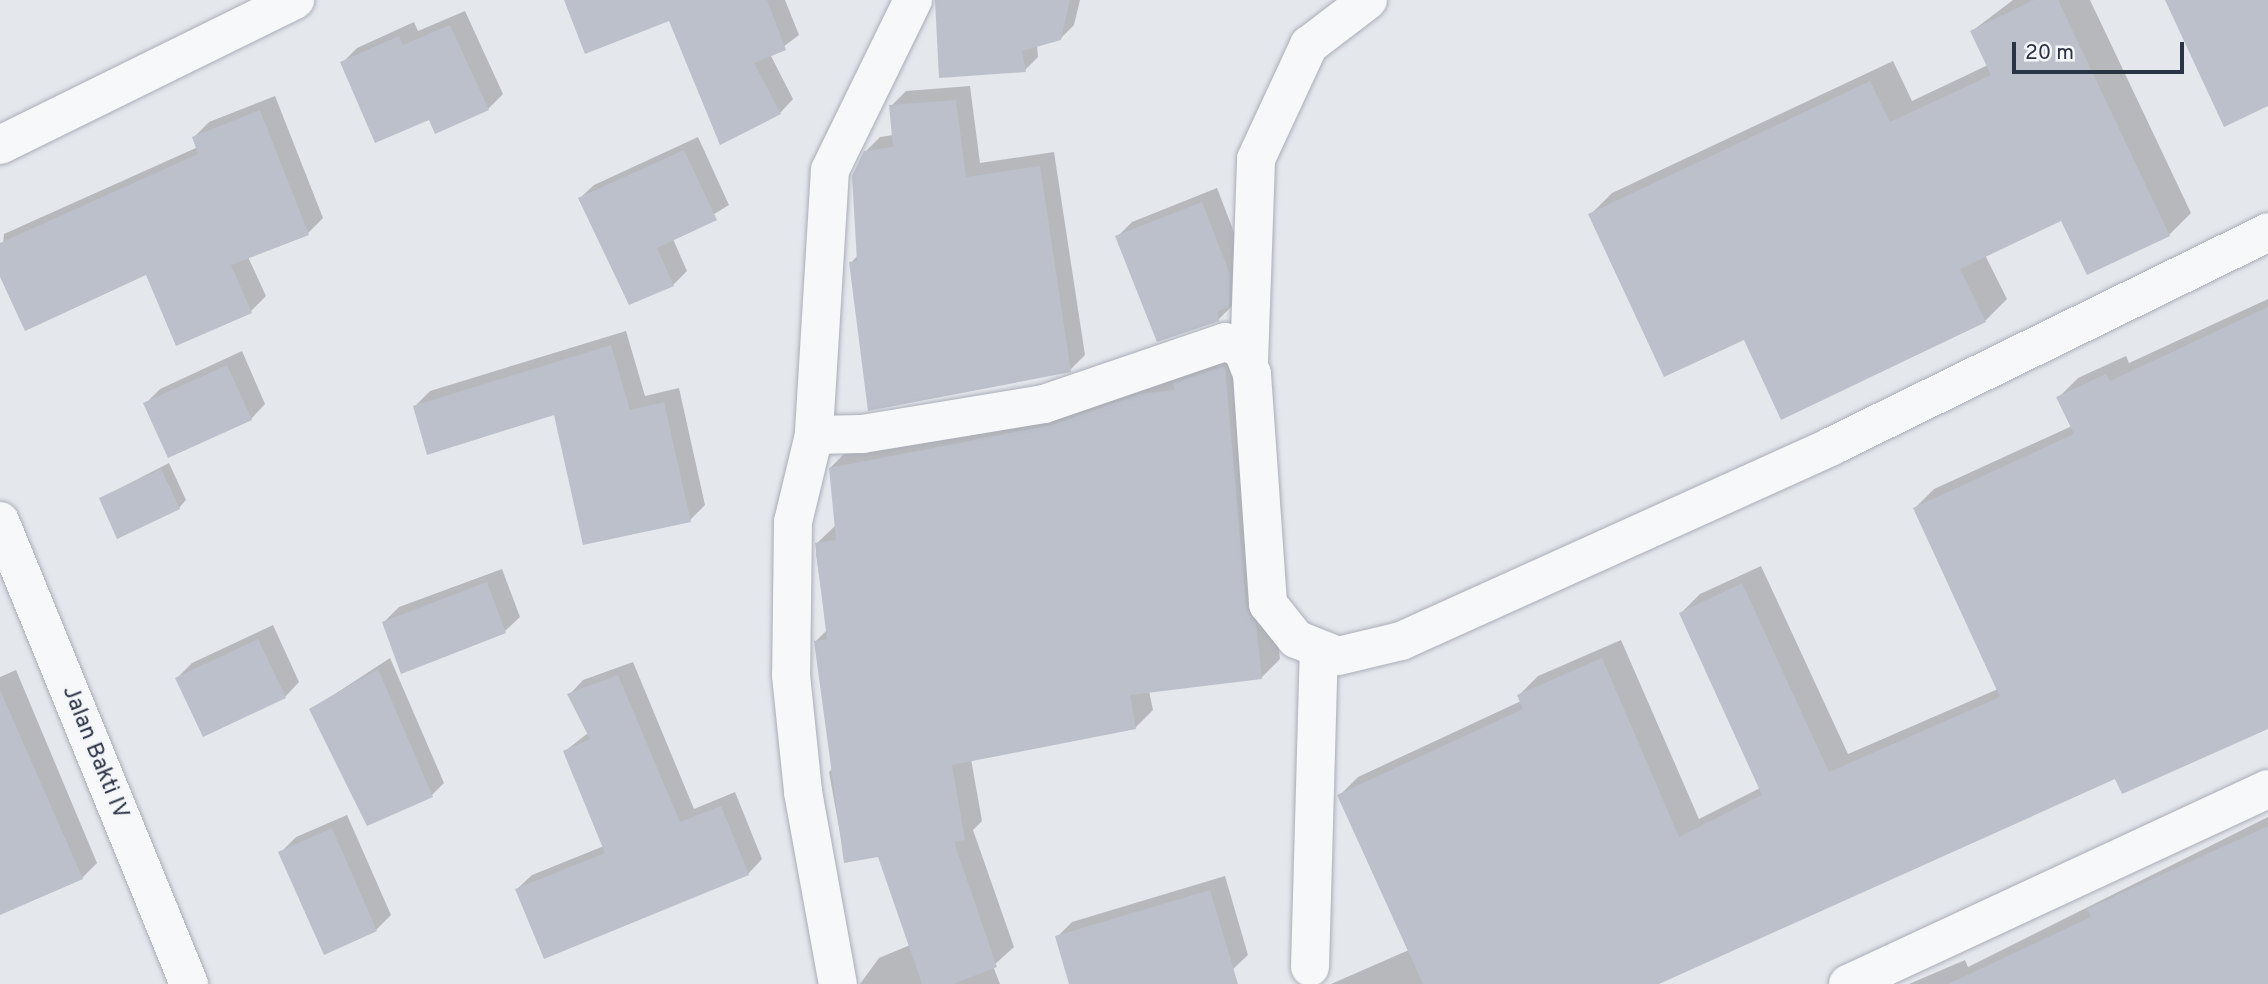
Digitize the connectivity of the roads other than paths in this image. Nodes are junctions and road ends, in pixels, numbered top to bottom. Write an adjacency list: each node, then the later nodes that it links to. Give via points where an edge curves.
1 (295, 0): 4 (street)
2 (913, 0): 7 (street, via 830,170)
3 (1368, 0): 6 (street, via 1310,45 1256,159)
4 (0, 145)
5 (2268, 232): 10 (street, via 1832,446 1401,641 1366,653)
6 (1249, 362): 7 (street, via 1242,349 1226,342 1044,404 863,434); 10 (street, via 1262,583 1276,621)
7 (814, 435): 14 (street, via 793,522 791,675 807,818)
8 (0, 521): 9 (street, Jalan Bakti IV)
9 (12, 585): 13 (street, Jalan Bakti IV)
10 (1319, 650): 12 (street)
11 (2268, 789): 15 (street)
12 (1310, 967)
13 (189, 984)
14 (838, 984)
15 (1848, 984)

